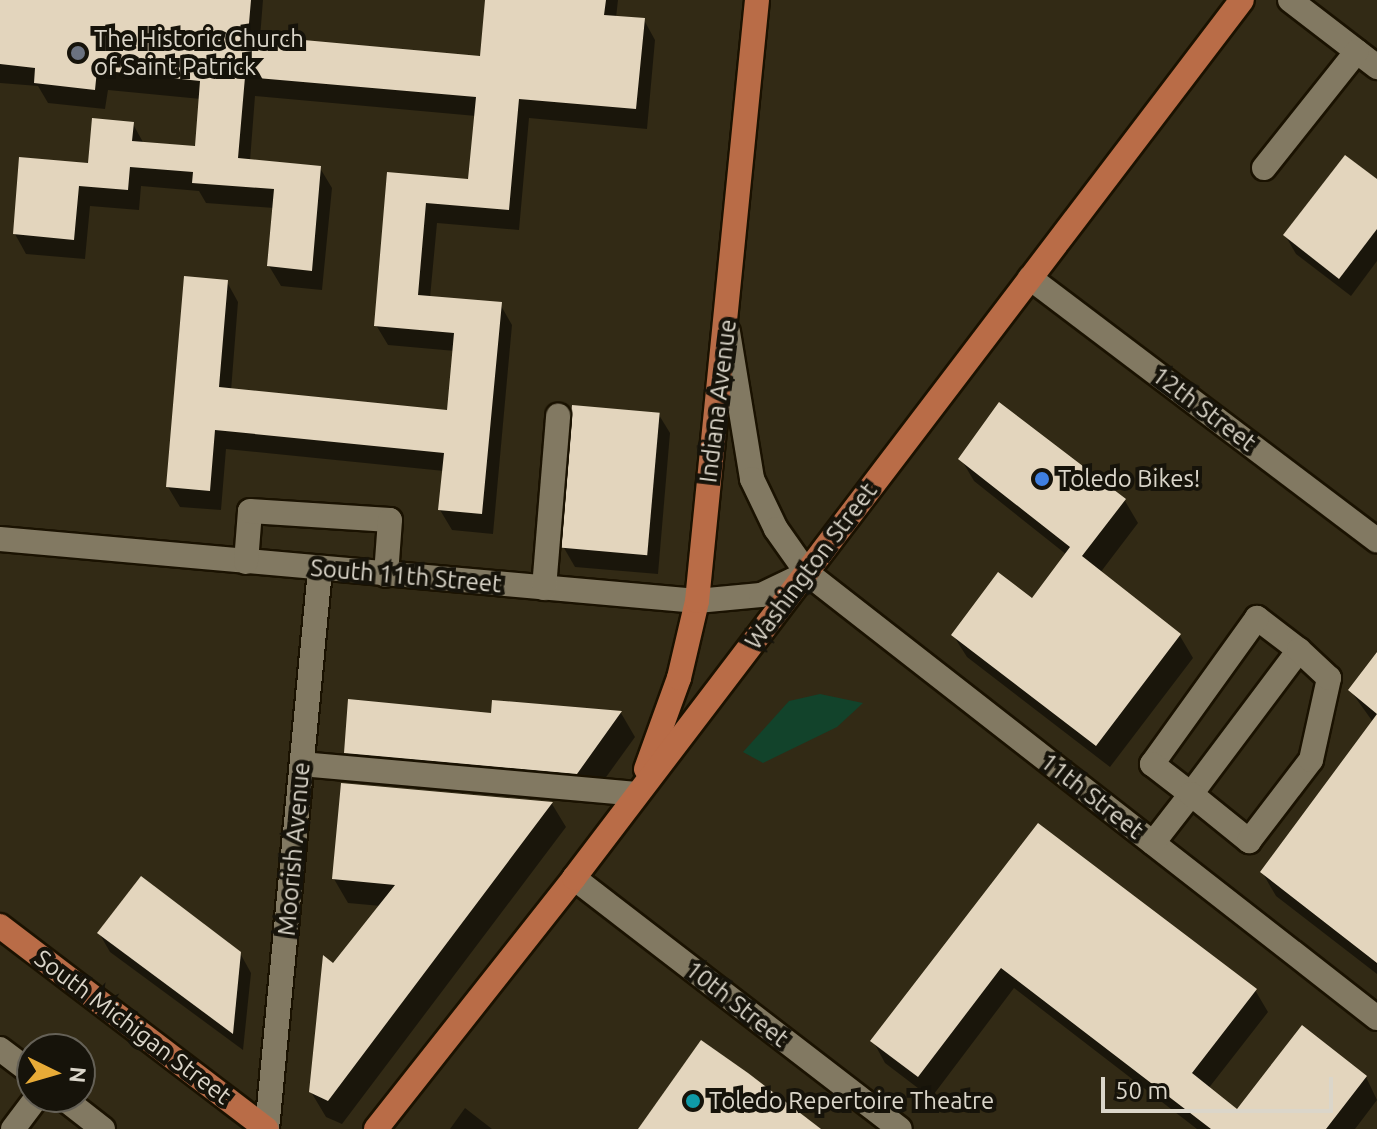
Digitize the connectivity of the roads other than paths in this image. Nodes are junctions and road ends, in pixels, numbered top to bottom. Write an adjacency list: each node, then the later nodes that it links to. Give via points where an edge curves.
1 (757, 0): 8 (main road, Indiana Avenue)
2 (1242, 0): 7 (main road, Washington Street)
3 (1290, 0): 4 (street)
4 (1357, 51): 5 (street); 6 (street)
5 (1377, 67)
6 (1264, 168)
7 (1030, 278): 11 (street, 12th Street); 14 (main road, Washington Street)
8 (728, 330): 14 (street, 11th Street, via 752,479 776,529); 17 (main road, Indiana Avenue, via 710,445)
9 (558, 416): 16 (street)
10 (0, 539): 12 (street, South 11th Street)
11 (1377, 540)
12 (246, 562): 13 (street, South 11th Street); 15 (street, via 250,511 390,520)
13 (320, 569): 15 (street, South 11th Street); 19 (street, Moorish Avenue)
14 (807, 573): 17 (street, South 11th Street, via 761,595); 20 (main road, Washington Street); 22 (street, 11th Street)
15 (386, 575): 16 (street, South 11th Street)
16 (544, 588): 17 (street, South 11th Street)
17 (697, 601): 20 (main road, Indiana Avenue, via 679,678)
18 (1299, 650): 21 (street); 21 (street, via 1257,618 1152,764); 21 (street, via 1329,678 1311,760 1249,841)
19 (302, 764): 20 (street); 28 (street, Moorish Avenue)
20 (636, 794): 23 (main road, Washington Street)
21 (1191, 794): 22 (street)
22 (1153, 843): 25 (street, 11th Street)
23 (574, 878): 29 (main road, Washington Street); 30 (street, 10th Street)
24 (0, 926): 28 (main road, South Michigan Street)
25 (1377, 1018)
26 (82, 1113): 27 (street)
27 (103, 1129)
28 (266, 1129)
29 (376, 1129)
30 (900, 1129)

